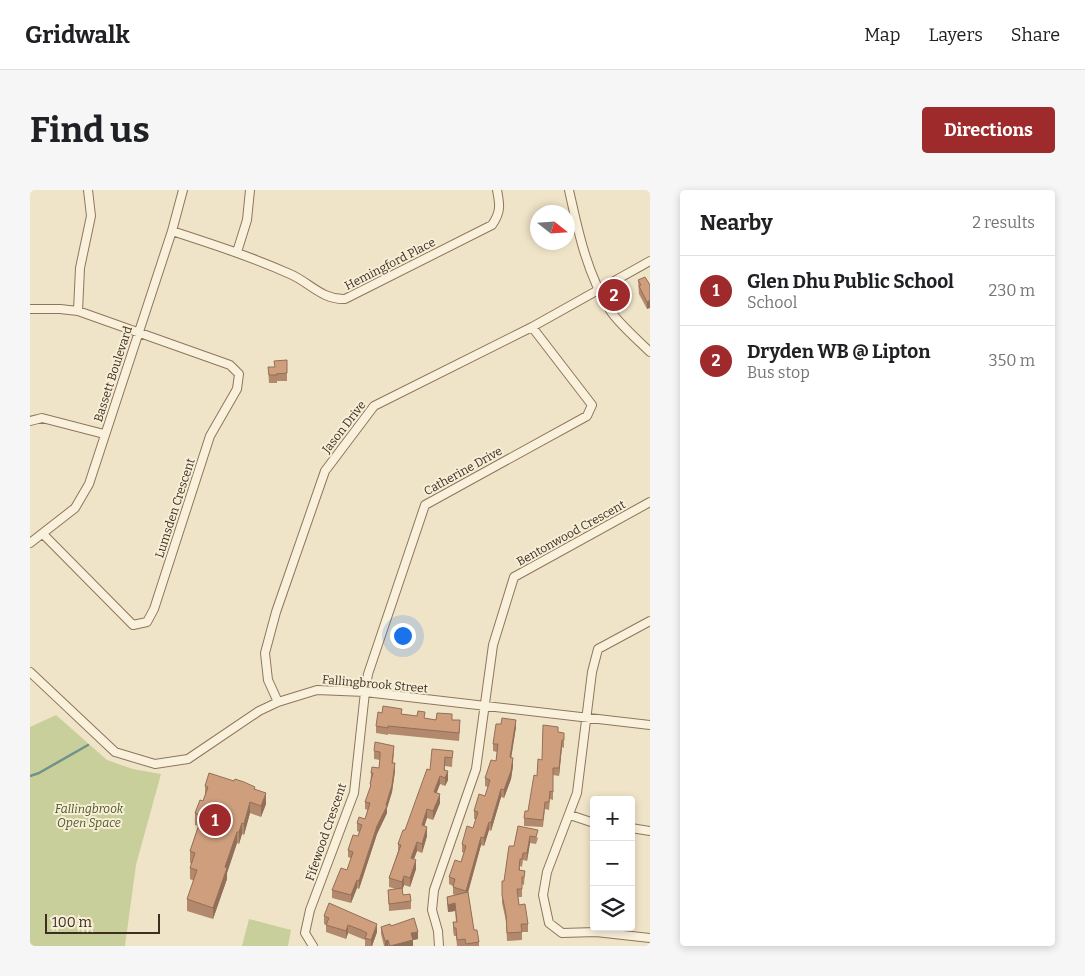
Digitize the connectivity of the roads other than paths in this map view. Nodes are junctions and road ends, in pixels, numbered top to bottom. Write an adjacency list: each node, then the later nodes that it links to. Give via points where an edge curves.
1 (88, 190): 11 (street, via 91,216 80,268)
2 (183, 190): 6 (street, Bassett Boulevard)
3 (250, 190): 7 (street, via 247,220)
4 (497, 190): 7 (street, Hemingford Place, via 500,207 492,225 345,299 323,295 292,275)
5 (569, 190): 9 (street, via 585,259)
6 (172, 232): 7 (street, Hemingford Place); 13 (street, Bassett Boulevard)
7 (237, 252)
8 (650, 261): 9 (street, Jason Drive)
9 (599, 290): 12 (street, Jason Drive); 14 (street, via 610,311)
10 (30, 308): 11 (street)
11 (78, 311): 13 (street)
12 (532, 327): 22 (street, Catherine Drive, via 592,405 587,416 424,505 368,674); 23 (street, Jason Drive, via 374,406 325,470 265,653 268,680)
13 (138, 332): 16 (street, Bassett Boulevard); 18 (street, Lumsden Crescent, via 230,365 239,374 237,389 210,436 147,622 133,625)
14 (650, 352)
15 (30, 421): 16 (street, via 42,418)
16 (104, 434): 18 (street, Bassett Boulevard, via 89,484 75,508)
17 (650, 502): 24 (street, Bentonwood Crescent, via 514,577 493,645)
18 (43, 534): 19 (street, Bassett Boulevard)
19 (30, 543)
20 (650, 621): 25 (street, via 598,649)
21 (30, 672): 23 (street, Fallingbrook Street, via 115,752 155,764 188,760)
22 (365, 692): 23 (street, Fallingbrook Street, via 317,690); 24 (street, Fallingbrook Street); 32 (street, Fifewood Crescent, via 354,793 310,910 305,933)
23 (278, 702)
24 (485, 707): 25 (street, Fallingbrook Street); 33 (street, via 476,769 434,890 432,910)
25 (586, 718): 26 (street, Fallingbrook Street); 27 (street, via 577,793)
26 (650, 725)
27 (570, 815): 28 (street); 31 (street, via 547,872 543,895 549,924 562,933 596,932)
28 (590, 822)
29 (635, 829): 30 (street)
30 (650, 831)
31 (650, 938)
32 (313, 946)
33 (439, 946)

